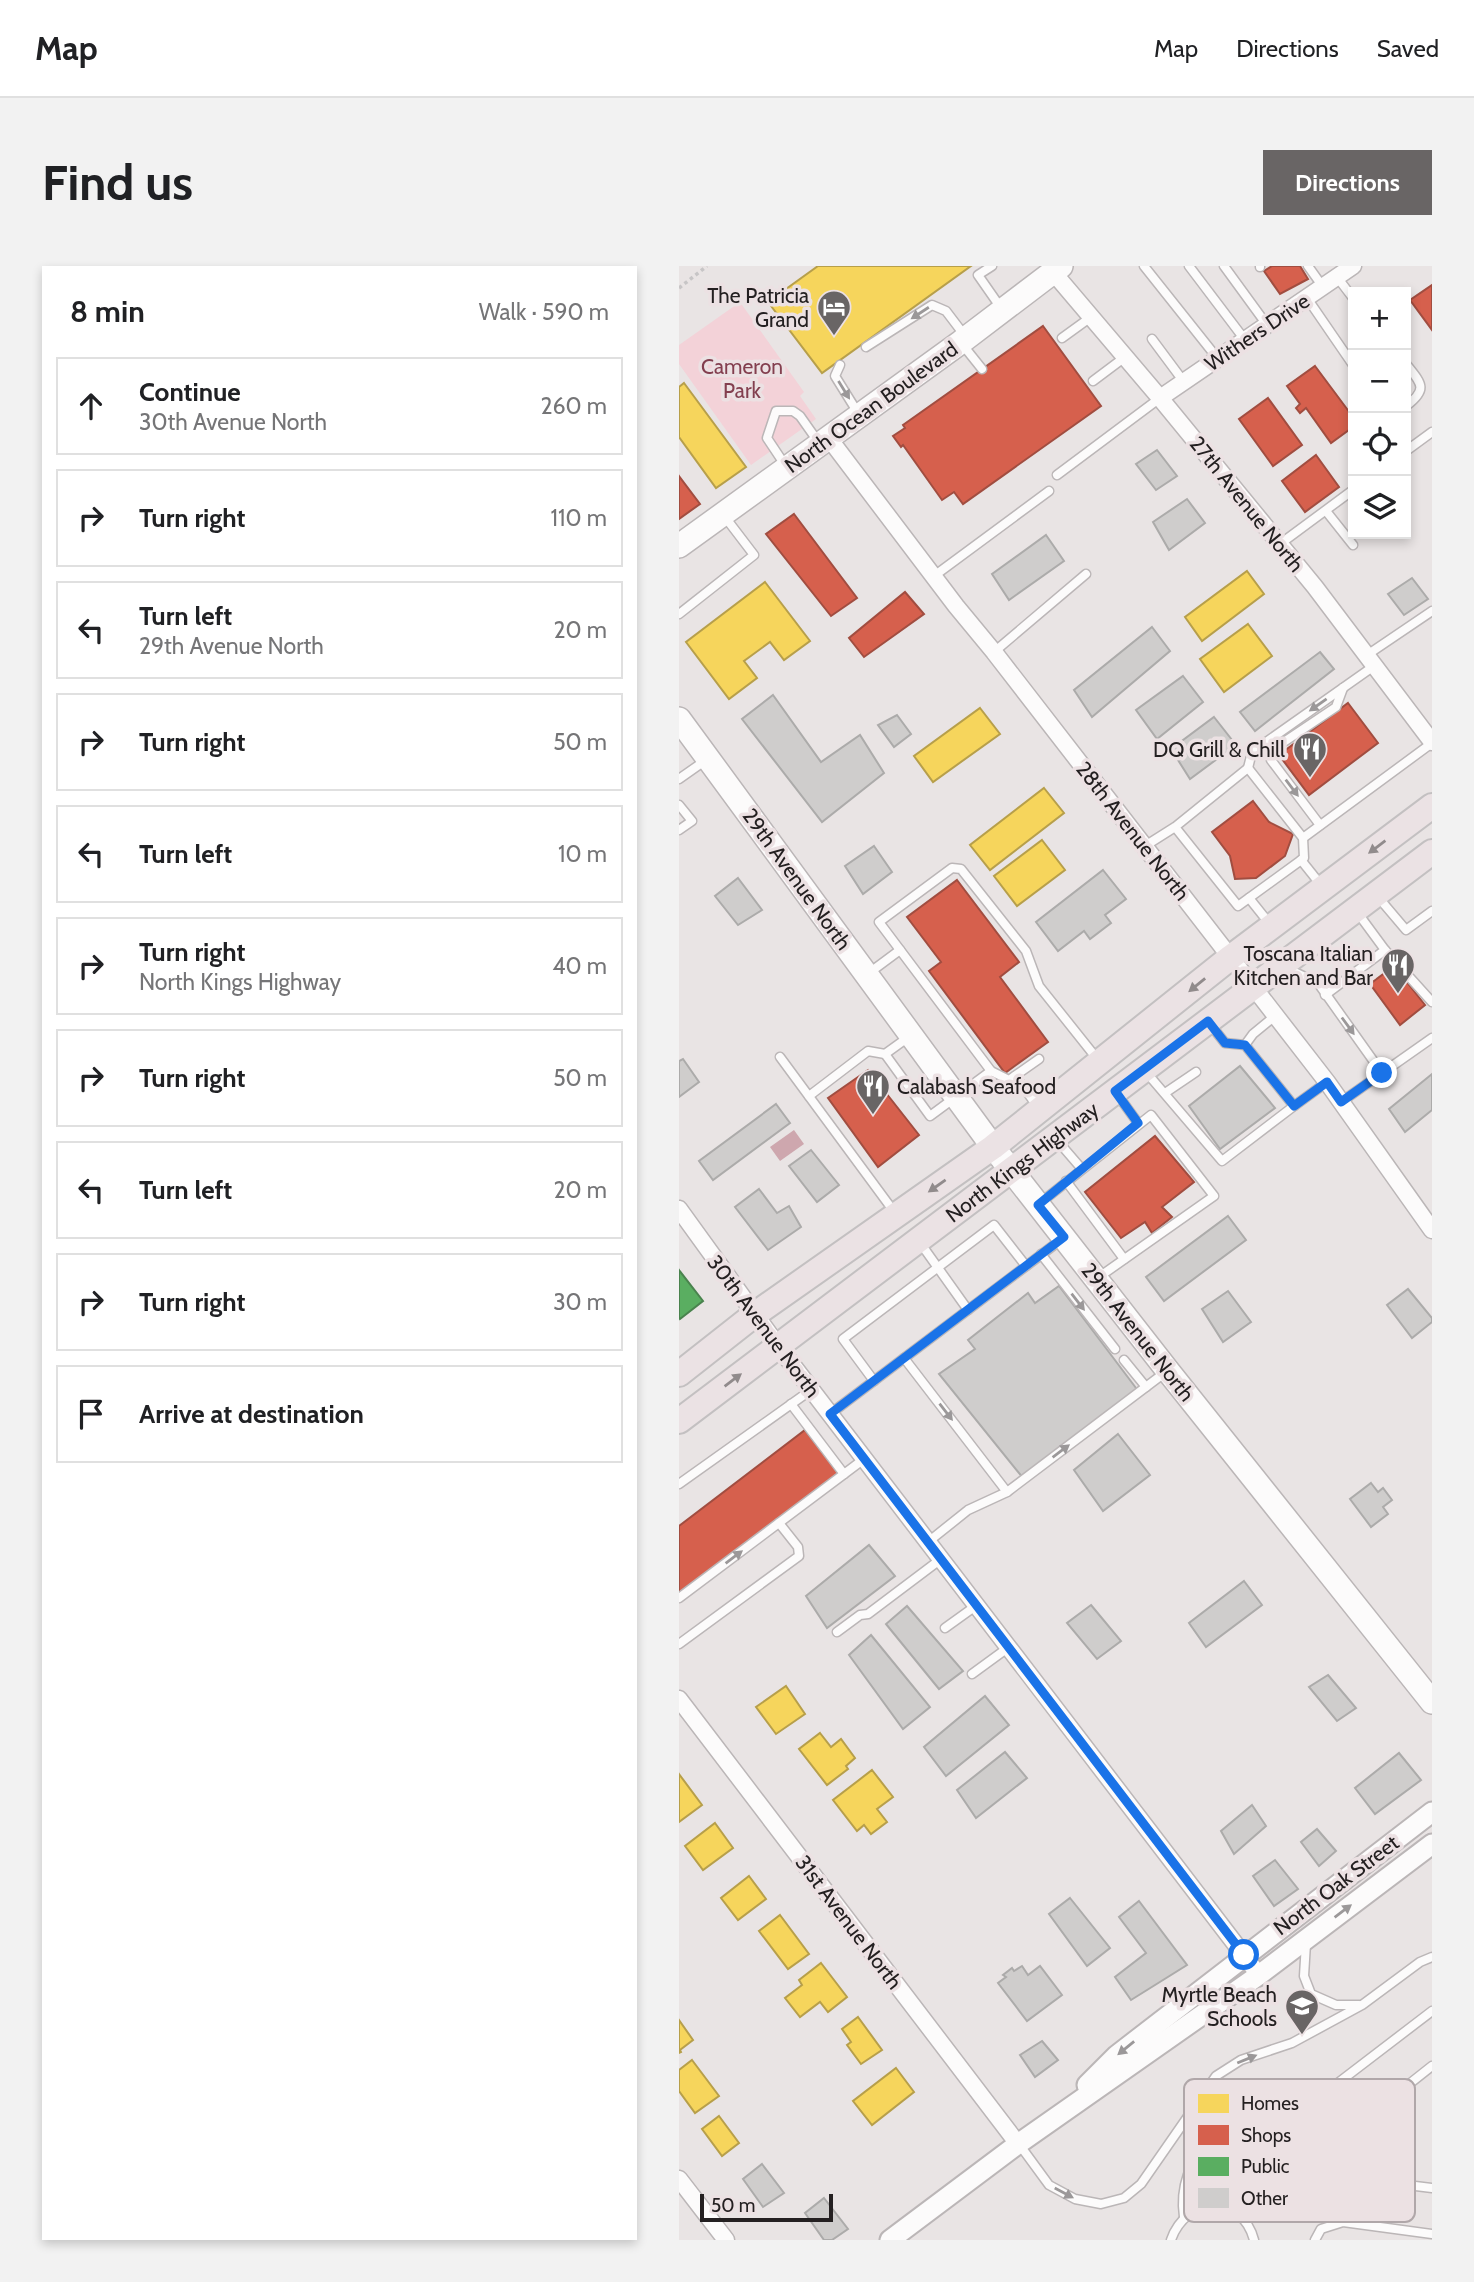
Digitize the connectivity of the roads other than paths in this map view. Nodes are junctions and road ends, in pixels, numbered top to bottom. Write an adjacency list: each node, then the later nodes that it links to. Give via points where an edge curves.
1 (992, 266): 11 (lane, via 978,275)
2 (1144, 266): 21 (lane)
3 (1189, 266): 17 (lane)
4 (1224, 266): 13 (lane)
5 (1308, 266): 8 (lane)
6 (1353, 266): 8 (street, Withers Drive)
7 (1054, 268): 11 (main road, North Ocean Boulevard); 12 (street, 27th Avenue North)
8 (1330, 282): 9 (lane); 10 (street, Withers Drive)
9 (1348, 295)
10 (1307, 298): 13 (street, Withers Drive); 20 (lane)
11 (1003, 310): 16 (main road, North Ocean Boulevard)
12 (1091, 317): 14 (lane); 19 (street, 27th Avenue North)
13 (1267, 325): 17 (street, Withers Drive)
14 (1062, 338)
15 (1152, 339): 26 (lane)
16 (964, 340): 18 (lane, one-way to 18, via 946,311 932,305); 23 (lane); 29 (main road, North Ocean Boulevard)
17 (1245, 340): 21 (street, Withers Drive)
18 (866, 347)
19 (1125, 357): 25 (lane); 27 (street, 27th Avenue North)
20 (1348, 358)
21 (1218, 359): 26 (street, Withers Drive)
22 (840, 365): 29 (lane, one-way to 29, via 835,376)
23 (982, 369)
24 (1411, 371): 28 (lane, via 1422,390)
25 (1093, 381)
26 (1184, 382): 27 (street, Withers Drive)
27 (1160, 398): 34 (lane); 39 (street, 27th Avenue North)
28 (1411, 402)
29 (859, 415): 31 (main road, North Ocean Boulevard)
30 (1432, 432): 32 (lane)
31 (824, 440): 33 (main road, North Ocean Boulevard); 33 (lane, via 793,411 775,411 767,438); 43 (street, 28th Avenue North)
32 (1411, 447)
33 (787, 467): 38 (main road, North Ocean Boulevard)
34 (1057, 475)
35 (1049, 491): 43 (lane)
36 (1348, 495): 37 (lane)
37 (1326, 511): 39 (lane); 40 (lane)
38 (722, 514): 41 (main road, North Ocean Boulevard); 45 (lane, via 754,555)
39 (1280, 544): 47 (street, 27th Avenue North)
40 (1353, 545)
41 (679, 546)
42 (1086, 574): 46 (lane)
43 (934, 576): 46 (street, 28th Avenue North)
44 (1432, 611): 47 (lane)
45 (679, 614)
46 (994, 652): 60 (street, 28th Avenue North)
47 (1370, 660): 48 (lane); 50 (street, 27th Avenue North)
48 (1343, 688): 52 (lane, one-way to 52, via 1252,752); 56 (lane, one-way to 56, via 1336,707 1272,750 1271,760)
49 (679, 719): 51 (main road, 29th Avenue North)
50 (1432, 743): 56 (lane)
51 (708, 758): 53 (lane); 73 (main road, 29th Avenue North)
52 (1248, 768): 57 (lane); 59 (lane)
53 (679, 779)
54 (679, 805): 58 (lane, via 692,821)
55 (1432, 806): 63 (main road, North Kings Highway, one-way to 63)
56 (1320, 825): 59 (lane)
57 (1175, 827): 60 (lane); 65 (lane, via 1238,906)
58 (679, 830)
59 (1303, 838): 62 (lane)
60 (1145, 846): 71 (street, 28th Avenue North)
61 (1432, 852): 64 (main road, North Kings Highway)
62 (1301, 860): 63 (lane); 65 (lane)
63 (1323, 888): 68 (main road, North Kings Highway)
64 (1376, 894): 66 (main road, North Kings Highway); 67 (lane, via 1406,930)
65 (1249, 898): 68 (lane)
66 (1355, 910): 70 (lane); 72 (main road, North Kings Highway)
67 (1432, 911)
68 (1271, 927): 71 (main road, North Kings Highway)
69 (900, 950): 73 (lane); 85 (lane, via 879,922 952,867 961,869 1026,951 1039,986); 87 (lane)
70 (1385, 950): 75 (lane); 76 (lane)
71 (1231, 957): 74 (street, 28th Avenue North); 85 (main road, North Kings Highway, one-way to 85)
72 (1282, 965): 74 (main road, North Kings Highway); 75 (lane, via 1318,983)
73 (867, 975): 79 (main road, 29th Avenue North)
74 (1253, 987): 77 (street, 28th Avenue North); 78 (main road, North Kings Highway)
75 (1325, 995): 89 (lane, one-way to 89)
76 (1432, 1002)
77 (1275, 1016): 81 (lane); 91 (street, 28th Avenue North)
78 (1208, 1021): 81 (lane, via 1225,1043); 86 (main road, North Kings Highway)
79 (911, 1035): 82 (lane); 95 (main road, 29th Avenue North)
80 (1432, 1038): 89 (lane)
81 (1245, 1045): 97 (lane)
82 (885, 1054): 94 (lane, via 868,1051); 95 (lane, via 930,1116)
83 (780, 1057): 94 (lane)
84 (1039, 1059): 90 (lane)
85 (1100, 1062): 98 (main road, North Kings Highway)
86 (1144, 1069): 92 (main road, North Kings Highway); 93 (lane)
87 (991, 1071): 90 (lane, via 1009,1080); 95 (lane)
88 (1196, 1072): 93 (lane)
89 (1382, 1073): 96 (lane)
90 (1015, 1076): 98 (lane)
91 (1327, 1082): 96 (street, 28th Avenue North); 97 (lane)
92 (1115, 1091): 99 (lane); 100 (main road, North Kings Highway)
93 (1165, 1093): 97 (lane, via 1222,1161)
94 (809, 1096): 107 (lane)
95 (957, 1097): 101 (main road, 29th Avenue North)
96 (1341, 1102): 108 (street, 28th Avenue North)
97 (1294, 1106)
98 (1040, 1110): 101 (main road, North Kings Highway)
99 (1138, 1123): 102 (lane); 112 (lane, via 1150,1115 1214,1196)
100 (1054, 1137): 102 (lane); 103 (main road, North Kings Highway)
101 (993, 1147): 103 (main road, 29th Avenue North); 107 (main road, North Kings Highway, one-way to 107)
102 (1081, 1168): 104 (lane)
103 (1011, 1170): 105 (main road, 29th Avenue North); 110 (main road, North Kings Highway)
104 (1066, 1181): 105 (lane); 112 (lane)
105 (1038, 1205): 109 (main road, 29th Avenue North)
106 (679, 1209): 117 (street, 30th Avenue North)
107 (896, 1215): 117 (main road, North Kings Highway)
108 (1432, 1230)
109 (1064, 1237): 111 (lane); 115 (main road, 29th Avenue North)
110 (918, 1240): 114 (lane); 118 (main road, North Kings Highway)
111 (1041, 1254): 113 (lane); 119 (lane, one-way to 119)
112 (1124, 1259): 115 (lane)
113 (1026, 1266): 114 (lane, via 994,1225); 116 (lane)
114 (938, 1268): 116 (lane); 124 (lane, via 843,1339)
115 (1097, 1279): 122 (main road, 29th Avenue North)
116 (968, 1310): 120 (lane)
117 (754, 1315): 118 (street, 30th Avenue North); 123 (main road, North Kings Highway)
118 (778, 1346): 126 (street, 30th Avenue North); 129 (main road, North Kings Highway, one-way to 118)
119 (1115, 1349)
120 (904, 1358): 124 (lane); 134 (lane, one-way to 134)
121 (1124, 1360): 125 (lane)
122 (1168, 1371): 125 (lane); 146 (main road, 29th Avenue North)
123 (679, 1374)
124 (874, 1381): 128 (lane)
125 (1146, 1387): 134 (lane, one-way to 125)
126 (811, 1390): 127 (lane); 128 (street, 30th Avenue North)
127 (791, 1404): 132 (lane); 133 (lane)
128 (830, 1414): 130 (street, 30th Avenue North)
129 (679, 1421)
130 (864, 1459): 132 (lane); 136 (street, 30th Avenue North)
131 (679, 1470): 133 (lane)
132 (844, 1474): 135 (lane)
133 (682, 1482)
134 (1007, 1492): 136 (lane, via 968,1510)
135 (779, 1523): 138 (lane, one-way to 135); 142 (lane, via 798,1547 799,1556)
136 (928, 1542): 137 (street, 30th Avenue North)
137 (941, 1559): 139 (street, 30th Avenue North); 141 (lane)
138 (679, 1598)
139 (977, 1605): 140 (lane); 143 (street, 30th Avenue North)
140 (945, 1628)
141 (837, 1632)
142 (679, 1644)
143 (1009, 1647): 144 (lane); 150 (street, 30th Avenue North)
144 (972, 1674)
145 (679, 1699): 161 (street, 31st Avenue North)
146 (1432, 1702)
147 (1432, 1812): 150 (street, North Oak Street)
148 (1432, 1844): 149 (street, North Oak Street, one-way to 148)
149 (1306, 1939): 152 (street, North Oak Street); 153 (lane, via 1304,1976 1311,1994 1336,2005)
150 (1244, 1955): 152 (street, 30th Avenue North); 159 (street, North Oak Street, one-way to 159, via 1117,2054)
151 (1432, 1957): 153 (lane)
152 (1259, 1975): 159 (street, North Oak Street)
153 (1362, 2005): 156 (lane, one-way to 153, via 1241,2060 1292,2043)
154 (1432, 2011): 157 (lane)
155 (1432, 2066): 158 (lane)
156 (1214, 2079)
157 (1343, 2079)
158 (1415, 2079)
159 (1049, 2123): 161 (street, North Oak Street)
160 (1184, 2123): 161 (lane, one-way to 160, via 1049,2185 1075,2199 1101,2204 1124,2198 1142,2184)
161 (1018, 2144): 168 (street, North Oak Street)
162 (679, 2179): 167 (street)
163 (1184, 2193): 164 (lane)
164 (1184, 2217): 169 (lane)
165 (1245, 2222): 170 (lane)
166 (1432, 2234): 171 (lane, via 1343,2222 1321,2229)
167 (726, 2240)
168 (890, 2240)
169 (1171, 2240)
170 (1254, 2240)
171 (1315, 2240)

